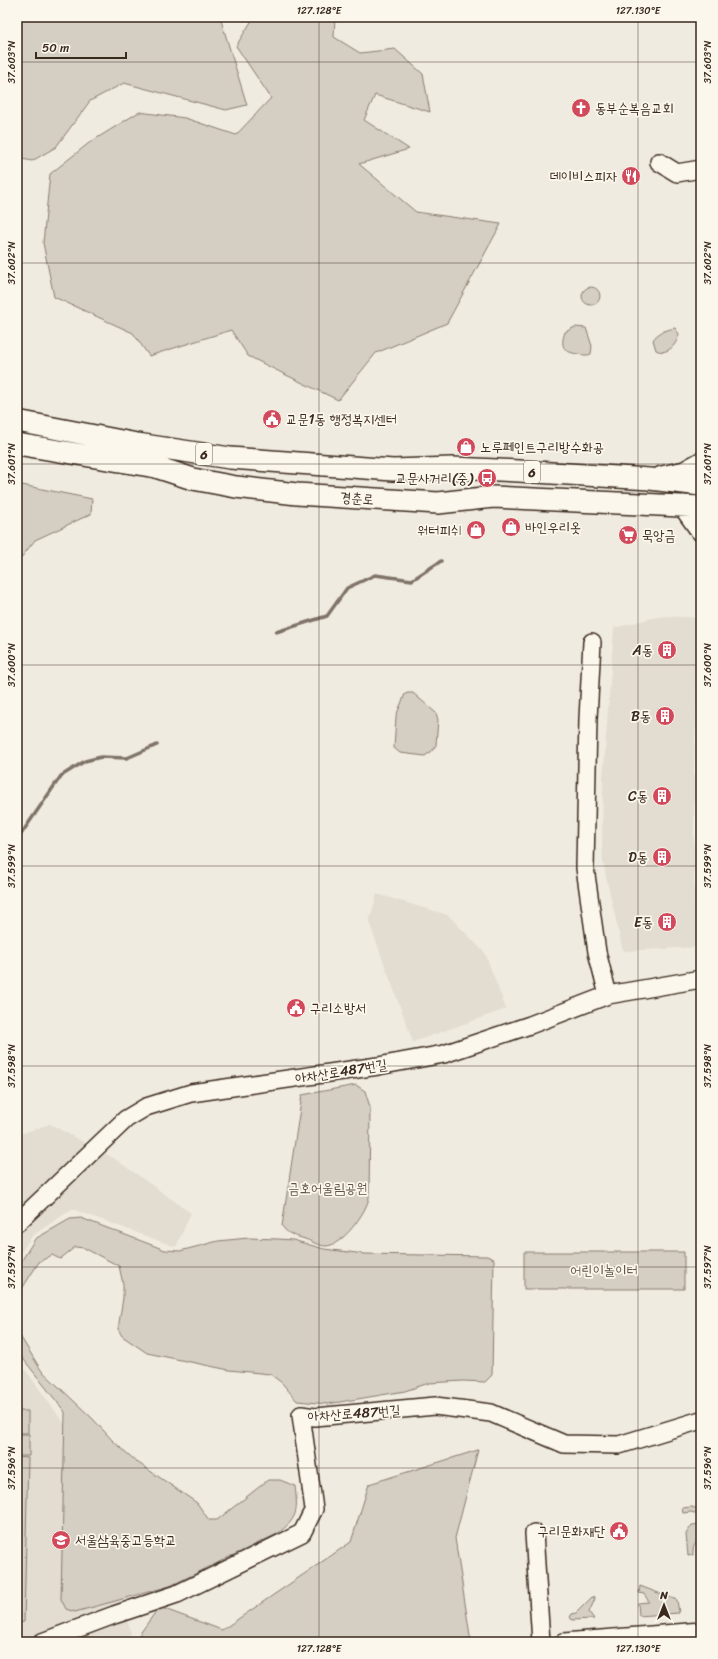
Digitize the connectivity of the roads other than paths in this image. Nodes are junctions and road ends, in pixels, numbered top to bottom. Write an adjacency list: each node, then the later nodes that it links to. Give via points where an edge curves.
1 (659, 162): 2 (street, via 677,173)
2 (701, 169)
3 (17, 421): 6 (main road, 6, via 137,444 230,458 393,470 452,468)
4 (17, 444): 8 (main road, 경춘로, via 156,467 193,479 236,487 298,494 438,503 493,498)
5 (701, 464): 6 (main road, via 685,472)
6 (650, 479): 7 (main road, 6)
7 (701, 485)
8 (692, 506): 9 (main road)
9 (701, 530)
10 (592, 642): 12 (street, via 585,868 597,952)
11 (701, 979): 12 (street, 아차산로487번길)
12 (608, 995): 13 (street, 아차산로487번길, via 444,1054 191,1093 146,1107 121,1124)
13 (17, 1223)
14 (701, 1420): 17 (street, 아차산로487번길, via 619,1445 564,1444 491,1413 435,1406 301,1415 314,1508 302,1533 177,1594)
15 (534, 1533): 18 (street)
16 (701, 1631): 19 (street)
17 (42, 1642)
18 (541, 1642)
19 (564, 1642)

